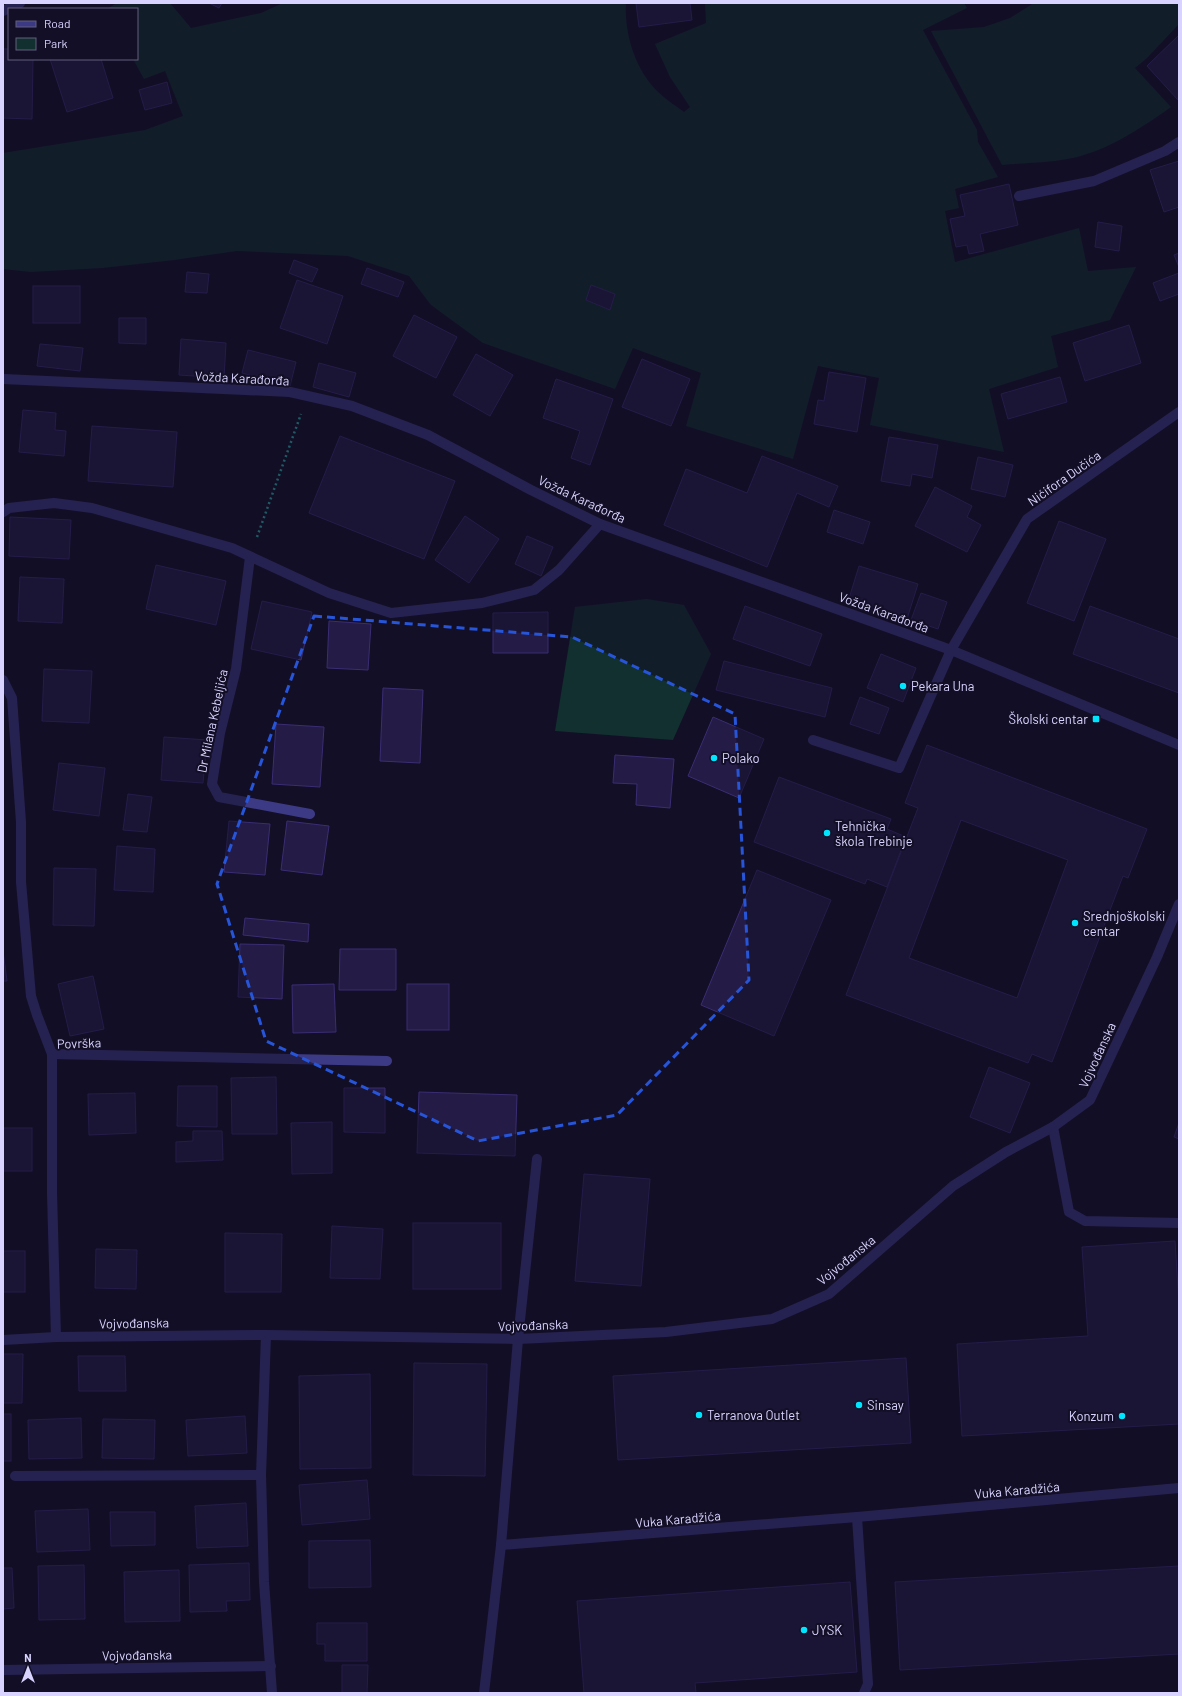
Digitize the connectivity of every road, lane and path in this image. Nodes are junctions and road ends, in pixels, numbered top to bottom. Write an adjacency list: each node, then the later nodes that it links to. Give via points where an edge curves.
1 (20, 3): 2 (street)
2 (9, 8)
3 (1179, 142): 4 (street, via 1165,151 1094,181)
4 (1020, 196)
5 (3, 379): 6 (street, Vožda Karađorđa, via 290,392)
6 (308, 396): 9 (street, Vožda Karađorđa, via 352,406 428,435); 10 (path)
7 (1179, 412): 11 (street, Nićifora Dučića, via 1027,519)
8 (5, 509): 10 (street, via 54,503 92,508 232,548)
9 (600, 524): 10 (street, via 560,570 534,590 482,603 391,613 329,593); 11 (street, Vožda Karađorđa)
10 (250, 557): 15 (street, Dr Milana Kebeljića, via 236,669 220,733 212,784 219,797)
11 (951, 650): 13 (street, Nićifora Dučića, via 899,768); 14 (street, Vožda Karađorđa)
12 (3, 680): 17 (street, via 12,698 21,822 21,882 31,996)
13 (813, 740)
14 (1179, 745)
15 (310, 814)
16 (1179, 904): 19 (street, Vojvođanska, via 1090,1100)
17 (52, 1054): 18 (street, Površka); 23 (street, Površka)
18 (387, 1061)
19 (1053, 1127): 21 (street, via 1069,1212 1085,1221); 24 (street, Vojvođanska, via 1006,1152 954,1186 829,1294 772,1319 666,1332)
20 (537, 1160): 24 (street)
21 (1179, 1223)
22 (266, 1335): 23 (street, Vojvođanska); 24 (street, Vojvođanska); 26 (street)
23 (56, 1337): 25 (street, Vojvođanska)
24 (518, 1339): 30 (street)
25 (3, 1340)
26 (261, 1475): 27 (street); 31 (street, via 264,1582)
27 (15, 1476)
28 (1179, 1488): 29 (street, Vuka Karadžića)
29 (857, 1517): 30 (street, Vuka Karadžića); 35 (street, via 868,1684)
30 (501, 1545): 34 (street)
31 (271, 1666): 32 (street, Vojvođanska); 33 (street)
32 (3, 1670)
33 (272, 1693)
34 (484, 1693)
35 (864, 1693)

